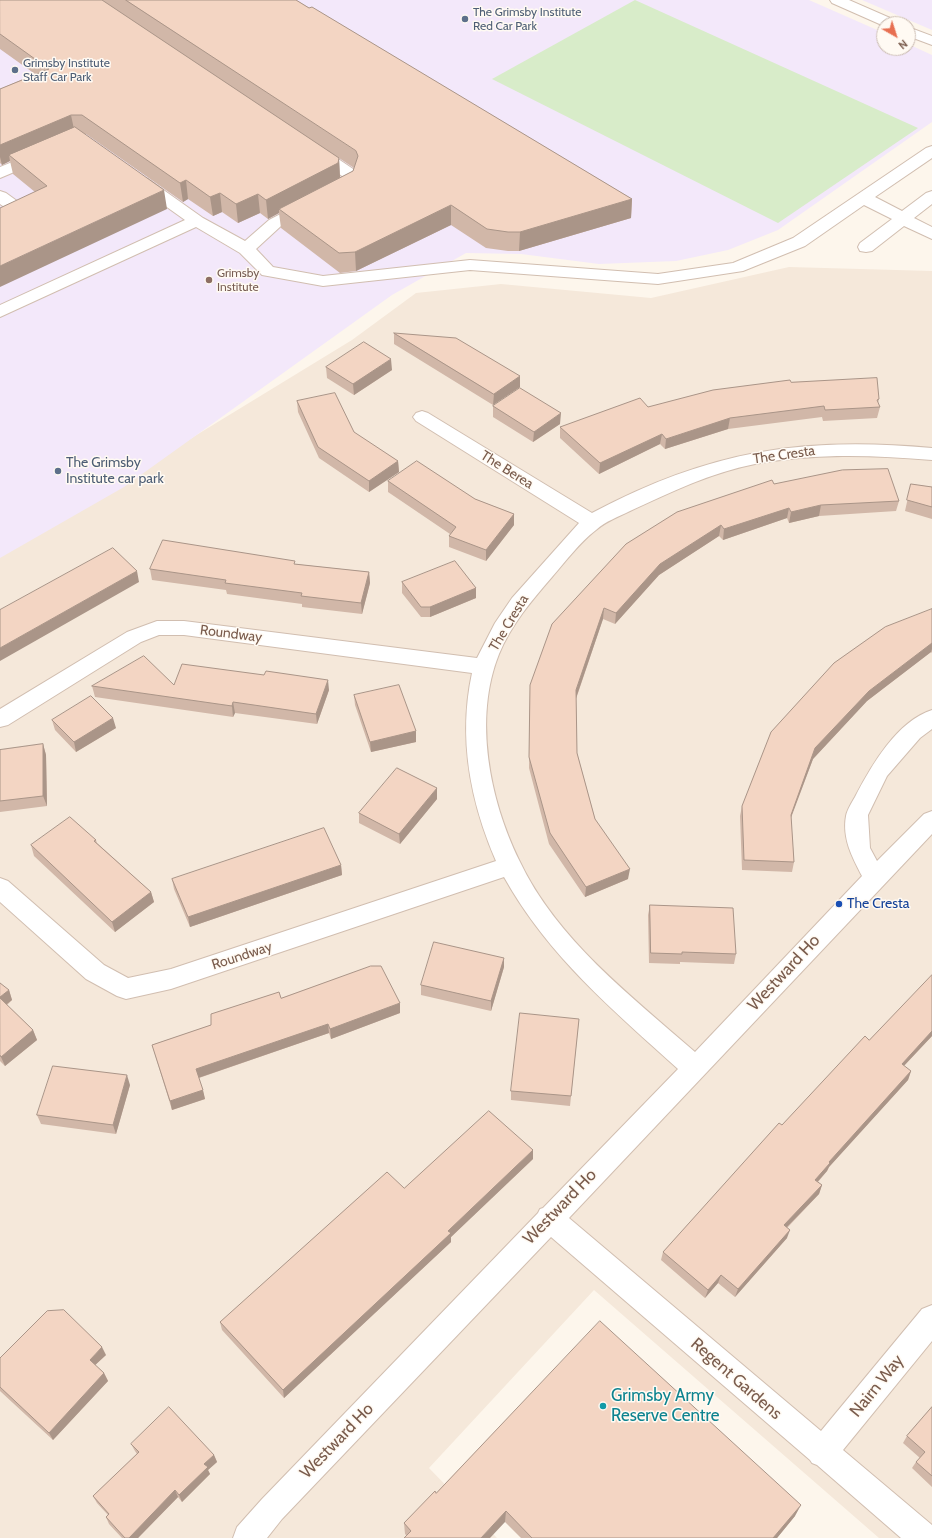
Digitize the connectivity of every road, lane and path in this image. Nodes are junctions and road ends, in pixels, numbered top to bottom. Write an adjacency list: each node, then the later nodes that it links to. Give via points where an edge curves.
1 (837, 0): 2 (street)
2 (876, 17)
3 (916, 34): 4 (street)
4 (932, 41)
5 (304, 144): 18 (street, via 350,174 347,186 275,223)
6 (51, 151): 8 (street)
7 (932, 151): 12 (street)
8 (0, 173)
9 (132, 175): 15 (street)
10 (0, 196): 13 (street)
11 (932, 196): 14 (street)
12 (864, 198): 14 (street); 18 (street, via 799,242 737,267 658,279 470,265 323,281 268,271)
13 (22, 212)
14 (902, 219): 16 (street); 17 (street)
15 (197, 221): 18 (street); 19 (street)
16 (932, 234)
17 (866, 247)
18 (246, 249)
19 (0, 312)
20 (422, 417): 22 (street, The Berea)
21 (932, 454): 22 (street, The Cresta, via 877,448 801,451 729,464 660,488)
22 (592, 522): 23 (street, The Cresta, via 530,589 499,635)
23 (484, 667): 25 (street, Roundway, via 184,628 156,628 134,637); 27 (street, The Cresta, via 476,715 478,768 488,811)
24 (932, 718): 28 (street, via 912,732 879,771 857,815 859,848)
25 (0, 719)
26 (932, 820): 28 (street, Westward Ho)
27 (510, 866): 29 (street, Roundway, via 171,979 126,989 95,972); 30 (street, The Cresta, via 538,914 589,973)
28 (874, 877): 30 (street, Westward Ho)
29 (0, 888)
30 (695, 1068): 31 (street, Westward Ho)
31 (549, 1218): 33 (street, Regent Gardens); 34 (street, Westward Ho, via 272,1509)
32 (932, 1319): 33 (street, Nairn Way)
33 (822, 1453): 35 (street, Regent Gardens)
34 (248, 1538)
35 (924, 1538)

